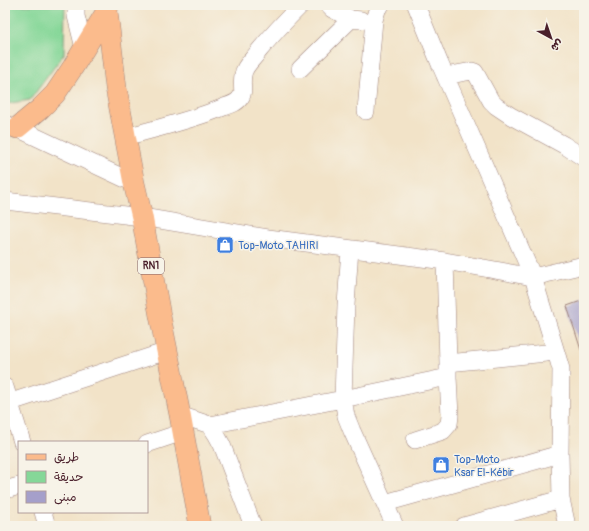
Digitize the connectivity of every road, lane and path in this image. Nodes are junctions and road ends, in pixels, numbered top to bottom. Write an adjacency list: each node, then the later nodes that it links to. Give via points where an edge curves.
1 (76, 5): 8 (street, via 76,16)
2 (328, 5): 7 (street)
3 (299, 6): 13 (street, via 245,68 243,95 235,103 210,113)
4 (418, 6): 10 (street)
5 (109, 7): 8 (main road); 13 (main road, RN1, via 116,88)
6 (377, 13): 7 (street); 11 (street)
7 (351, 19): 9 (street)
8 (84, 48): 12 (main road, via 55,94 40,109)
9 (300, 69)
10 (446, 76): 14 (street, via 475,72 496,106); 21 (street)
11 (366, 111)
12 (11, 126): 15 (street)
13 (125, 137): 15 (main road, RN1)
14 (584, 158)
15 (134, 182): 17 (main road, RN1)
16 (5, 201): 17 (street)
17 (142, 217): 18 (street); 22 (main road, RN1)
18 (350, 249): 19 (street); 26 (street)
19 (445, 262): 21 (street); 24 (street)
20 (584, 265): 21 (street)
21 (534, 277): 23 (street)
22 (167, 352): 25 (street); 27 (main road, RN1)
23 (556, 352): 24 (street); 32 (street, via 561,369)
24 (448, 370): 26 (street); 29 (street, via 449,424 443,431)
25 (6, 398): 30 (street)
26 (343, 399): 28 (street); 36 (street, via 352,431)
27 (182, 423): 28 (street); 31 (street); 39 (main road, RN1)
28 (210, 425): 40 (street, via 222,445)
29 (415, 440)
30 (22, 441)
31 (148, 443)
32 (560, 454): 35 (street); 36 (street)
33 (18, 486): 34 (street)
34 (5, 490)
35 (561, 499): 42 (street); 43 (street)
36 (385, 503): 41 (street)
37 (43, 513): 38 (street)
38 (47, 526)
39 (200, 526)
40 (253, 526)
41 (395, 526)
42 (464, 526)
43 (567, 526)

